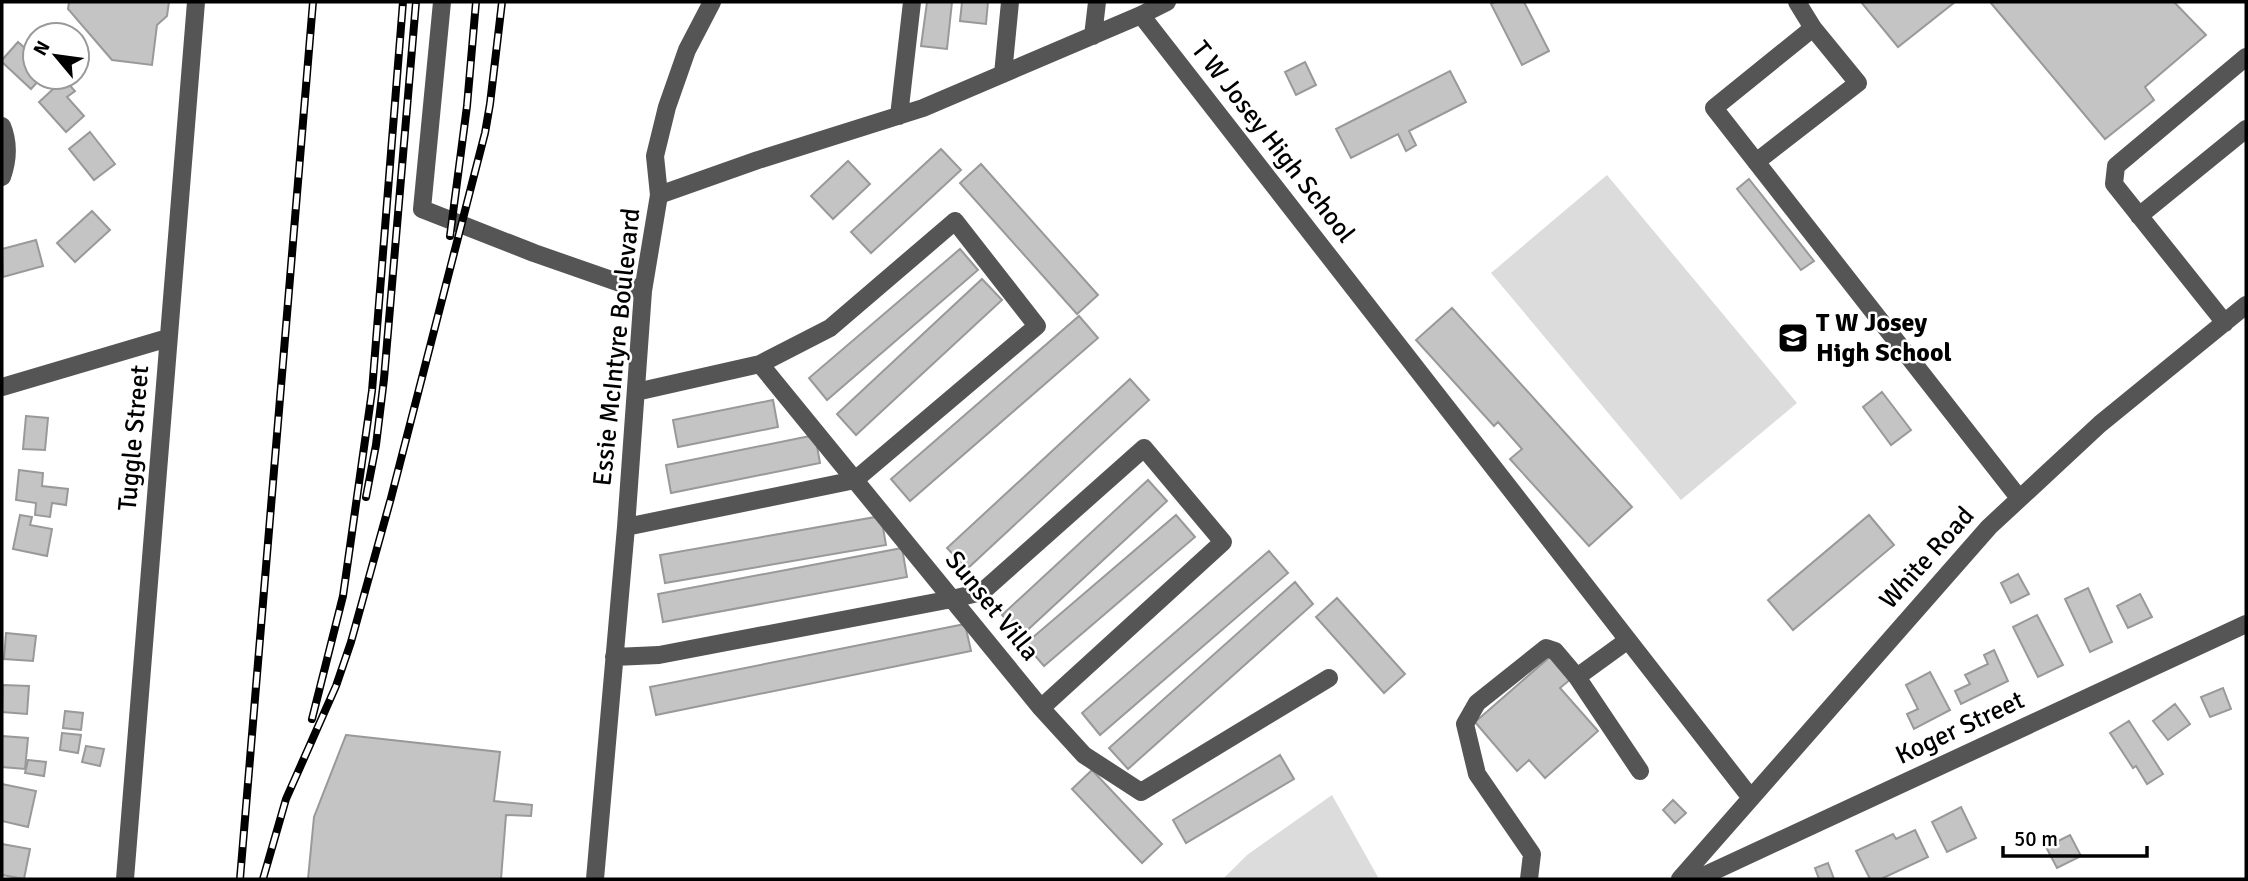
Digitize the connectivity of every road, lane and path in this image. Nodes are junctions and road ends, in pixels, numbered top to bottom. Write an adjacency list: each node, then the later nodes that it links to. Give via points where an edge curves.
1 (196, 2): 24 (street, Tuggle Street)
2 (442, 2): 21 (street, via 422,209)
3 (712, 2): 19 (street, via 687,50 667,107 655,156)
4 (912, 2): 14 (street)
5 (1010, 2): 13 (street)
6 (1097, 2): 11 (street)
7 (1167, 2): 9 (street, Essie McIntyre Boulevard)
8 (1797, 2): 10 (street)
9 (1141, 15): 11 (street, Essie McIntyre Boulevard); 33 (street, T W Josey High School)
10 (1813, 28): 17 (street, via 1714,108); 17 (street, via 1858,83)
11 (1093, 36): 13 (street, Essie McIntyre Boulevard)
12 (2246, 57): 20 (street, via 2116,166 2113,184)
13 (1003, 74): 14 (street, Essie McIntyre Boulevard)
14 (899, 116): 19 (street, Essie McIntyre Boulevard)
15 (2, 126): 18 (street, via 8,150)
16 (2246, 129): 20 (street)
17 (1756, 162): 29 (street)
18 (2, 177)
19 (659, 195): 21 (street, Essie McIntyre Boulevard)
20 (2139, 216): 23 (street)
21 (643, 291): 27 (street, Essie McIntyre Boulevard)
22 (2246, 305): 23 (street, White Road)
23 (2225, 323): 29 (street, White Road, via 2100,424)
24 (168, 338): 26 (street); 40 (street, Tuggle Street)
25 (760, 364): 27 (street); 28 (street, Sunset Villa); 28 (street, via 830,328 955,221 1037,326)
26 (2, 387)
27 (636, 392): 30 (street, Essie McIntyre Boulevard)
28 (855, 481): 30 (street); 31 (street, Sunset Villa)
29 (2019, 499): 39 (street, White Road, via 1989,527)
30 (626, 527): 34 (street, Essie McIntyre Boulevard)
31 (952, 599): 34 (street, via 659,655); 37 (street, Sunset Villa); 37 (street, via 982,592 1144,448 1223,542)
32 (2246, 624): 44 (street, Koger Street)
33 (1628, 640): 35 (street); 39 (street, T W Josey High School)
34 (614, 657): 41 (street, Essie McIntyre Boulevard)
35 (1577, 677): 38 (street); 42 (street, via 1555,651 1546,648 1477,703 1465,724 1477,774 1532,854)
36 (1329, 678): 37 (street, Sunset Villa, via 1141,792 1084,755)
37 (1041, 708)
38 (1640, 771)
39 (1751, 798): 43 (street, White Road)
40 (125, 879)
41 (595, 879)
42 (1529, 879)
43 (1681, 879)
44 (1697, 879)

